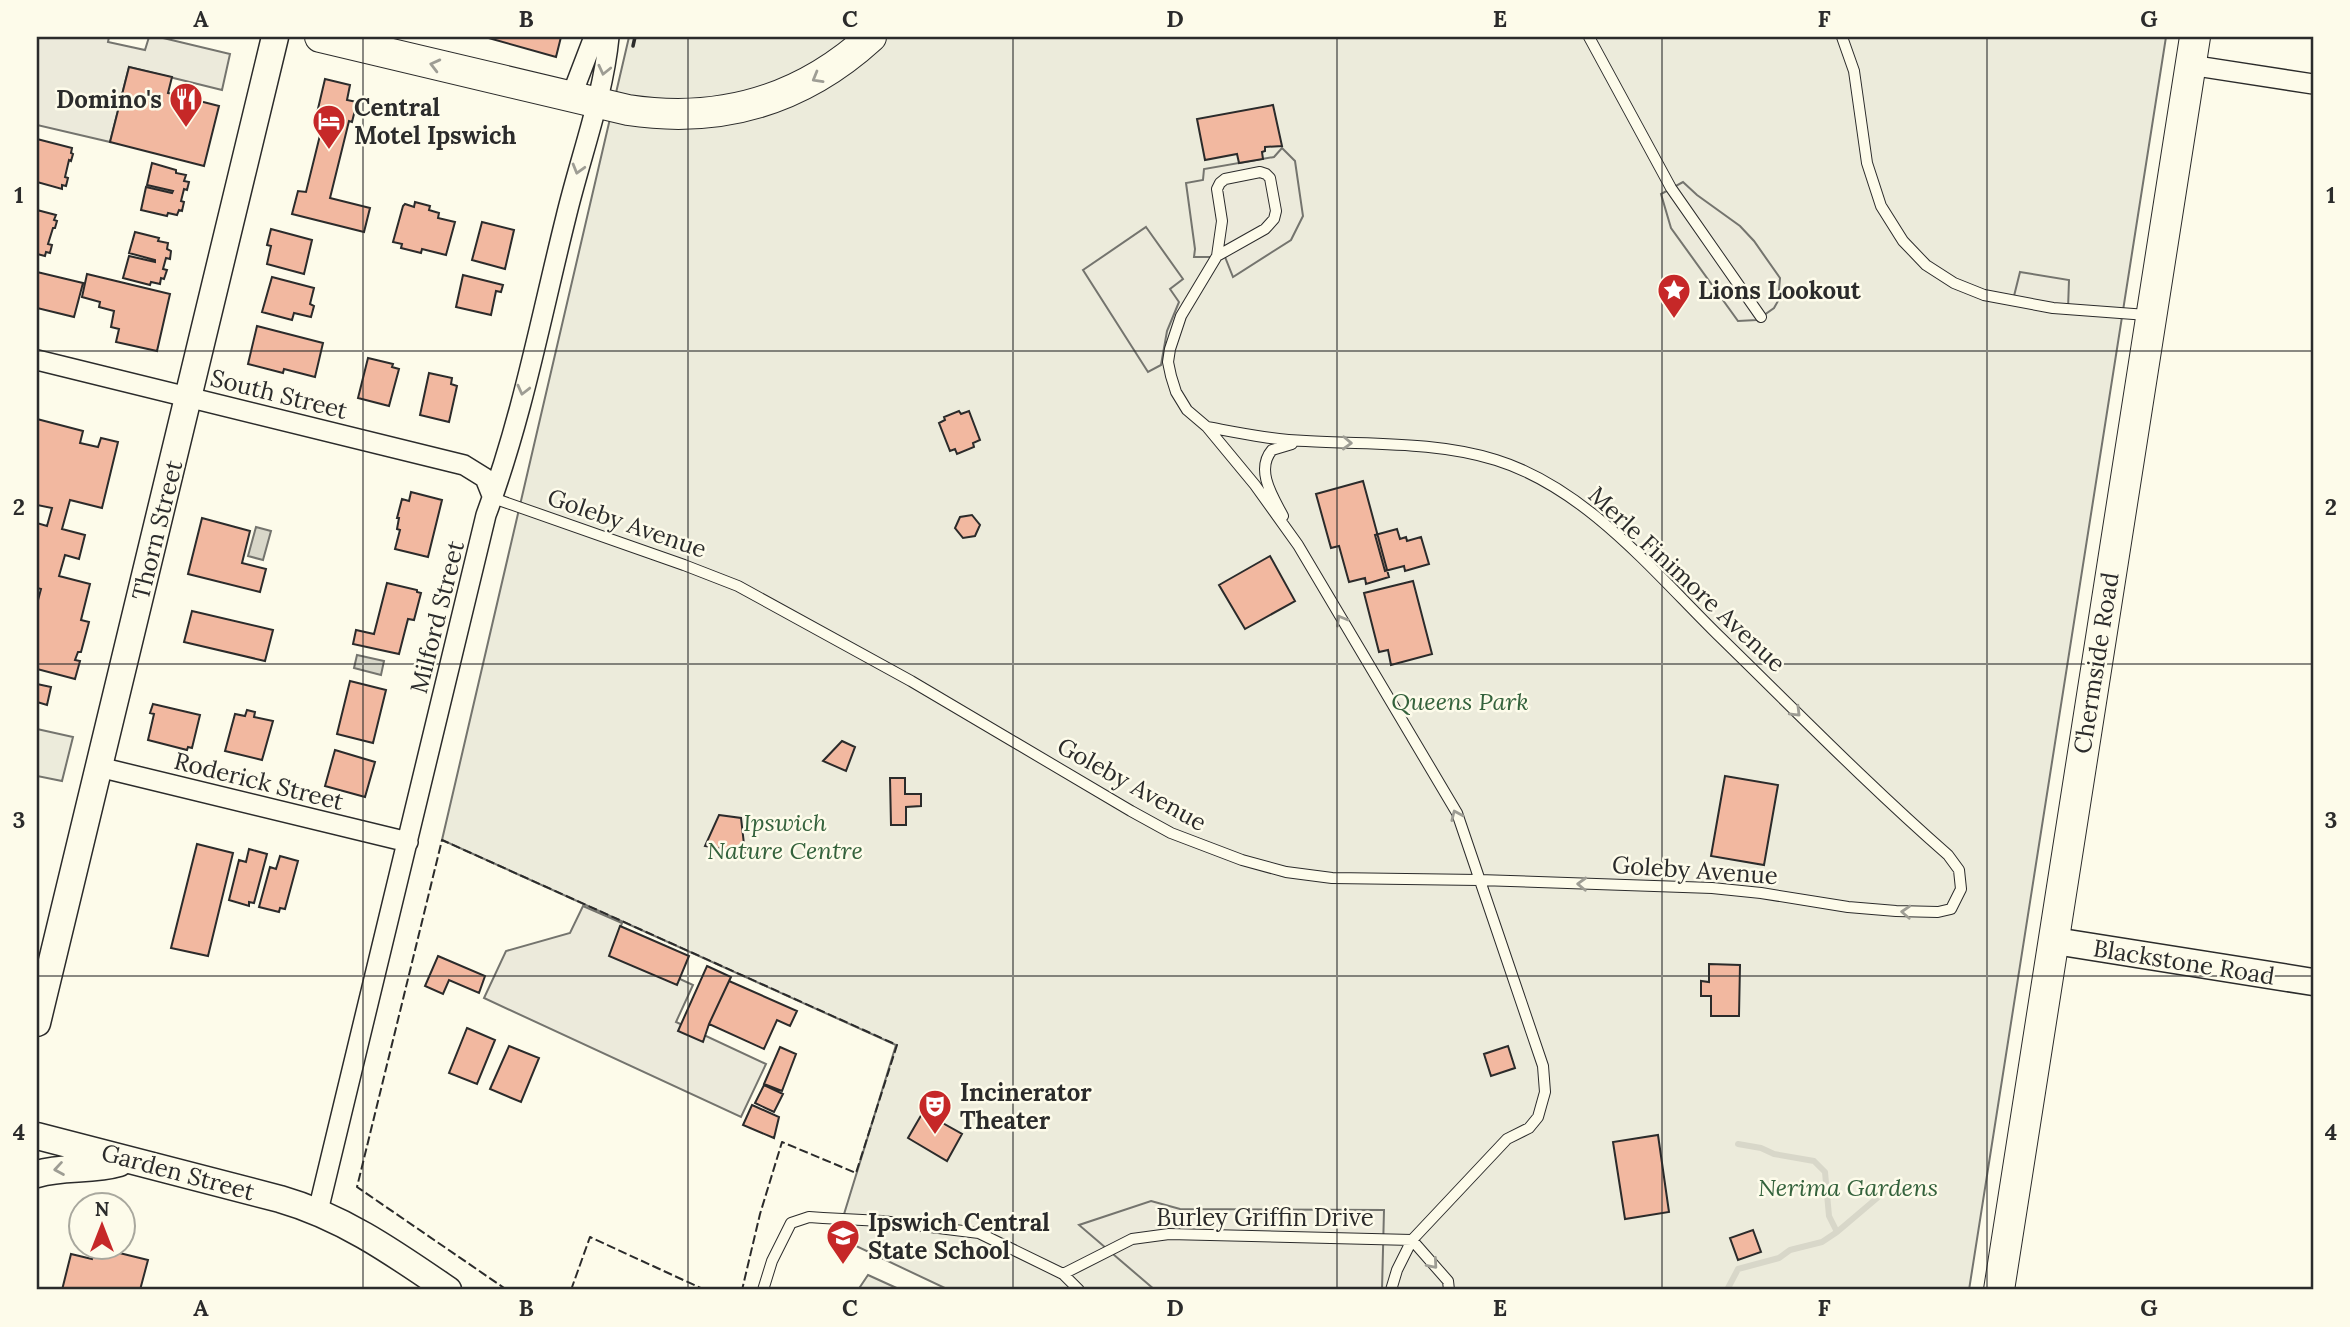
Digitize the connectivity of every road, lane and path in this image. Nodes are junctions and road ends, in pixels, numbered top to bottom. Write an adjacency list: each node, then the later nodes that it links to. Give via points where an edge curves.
1 (275, 37): 15 (main road, Thorn Street)
2 (320, 37): 10 (main road, one-way to 2)
3 (594, 37): 10 (street, Milford Street)
4 (609, 37): 10 (street, Milford Street, one-way to 10, via 608,57)
5 (871, 37): 10 (main road, one-way to 10, via 832,69 752,104 674,115)
6 (1589, 37): 13 (lane, via 1671,188)
7 (1842, 37): 12 (lane, via 1854,71 1867,163 1881,206 1903,241 1926,265 1954,284 1984,295 2053,308)
8 (2192, 51): 9 (street); 12 (main road, Chermside Road)
9 (2313, 84)
10 (584, 100): 18 (street, Milford Street, one-way to 18, via 572,191)
11 (1217, 256): 11 (lane, via 1222,221 1220,183 1266,174 1274,219); 16 (lane, via 1181,316 1168,362 1187,410)
12 (2151, 315): 24 (main road, Chermside Road)
13 (1761, 317)
14 (37, 360): 15 (street, South Street)
15 (190, 397): 18 (street, South Street, via 464,465 485,478); 20 (main road, Thorn Street)
16 (1207, 427): 17 (lane, Merle Finimore Avenue); 19 (lane, Merle Finimore Avenue)
17 (1304, 441): 19 (lane, Merle Finimore Avenue, via 1272,450 1265,470); 23 (lane, Merle Finimore Avenue, one-way to 23, via 1437,447 1516,467 1549,483 1609,528 1889,804 1948,855 1959,870)
18 (493, 498): 21 (street, Milford Street); 22 (lane, Goleby Avenue, via 710,574 760,597 1131,811 1205,847 1286,872 1332,878)
19 (1298, 545): 22 (lane, Merle Finimore Avenue, one-way to 19, via 1457,814)
20 (99, 767): 21 (street, Roderick Street); 26 (main road, Thorn Street)
21 (408, 842): 30 (street, Milford Street)
22 (1479, 880): 23 (lane, Goleby Avenue, one-way to 22, via 1951,909 1922,912 1712,888); 31 (lane, Merle Finimore Avenue, via 1543,1066 1545,1092 1529,1128 1507,1139)
23 (1961, 889)
24 (2055, 941): 25 (main road, Blackstone Road); 38 (main road, Chermside Road)
25 (2313, 982)
26 (37, 1023)
27 (37, 1136): 28 (main road, Garden Street)
28 (131, 1160): 29 (main road, one-way to 29, via 102,1168 70,1167); 30 (main road, Garden Street)
29 (37, 1174)
30 (318, 1211): 33 (main road, Garden Street, via 381,1244)
31 (1412, 1240): 32 (lane, Burley Griffin Drive, via 1169,1234 1132,1239); 36 (lane, Merle Finimore Avenue); 37 (lane, one-way to 37, via 1448,1281)
32 (1063, 1275): 34 (lane, via 979,1233 809,1217 791,1223); 35 (lane)
33 (434, 1286)
34 (763, 1290)
35 (1079, 1290)
36 (1391, 1290)
37 (1449, 1290)
38 (1999, 1290)

